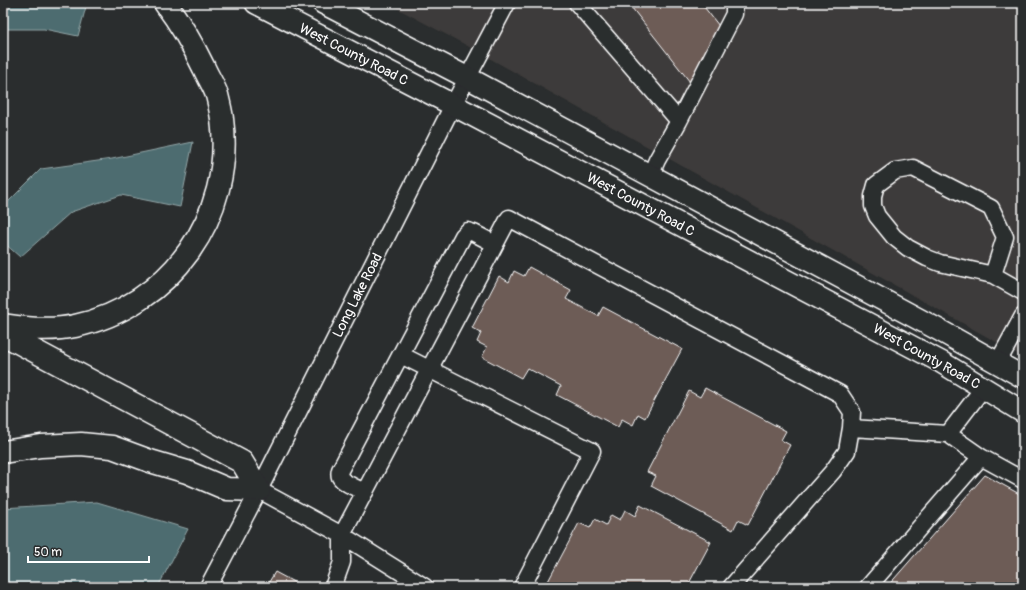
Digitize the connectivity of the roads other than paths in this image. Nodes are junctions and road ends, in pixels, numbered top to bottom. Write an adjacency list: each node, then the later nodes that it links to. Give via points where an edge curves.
1 (165, 3): 15 (highway, via 194,49 216,94 222,119 221,175 202,232 169,276 147,295 122,310 99,320 75,326 24,329)
2 (256, 3): 8 (main road, West County Road C)
3 (323, 3): 7 (main road, West County Road C)
4 (507, 3): 7 (street, Long Lake Road)
5 (577, 3): 9 (street)
6 (734, 3): 9 (street, via 734,14)
7 (468, 78): 8 (street, Long Lake Road); 10 (main road, West County Road C)
8 (453, 105): 21 (main road, West County Road C); 28 (street, Long Lake Road)
9 (679, 121): 10 (street)
10 (650, 176): 18 (main road, West County Road C)
11 (495, 244): 17 (street, via 468,231 463,236); 19 (street); 23 (street, via 509,218 840,394 852,412)
12 (993, 275): 12 (street, via 940,263 908,248 894,237 877,216 873,206 876,185 895,171 913,168 991,208 1005,236); 13 (street)
13 (1023, 292)
14 (1023, 316): 18 (street)
15 (3, 325)
16 (3, 334): 28 (highway, via 242,462)
17 (401, 355): 19 (street); 29 (street, via 339,474 344,481)
18 (998, 362): 20 (main road, West County Road C); 21 (main road)
19 (430, 369): 29 (street); 34 (street, via 592,451)
20 (1023, 377)
21 (984, 387): 22 (main road, West County Road C); 24 (street)
22 (1023, 412)
23 (850, 428): 24 (street); 35 (street, via 847,451 833,471)
24 (948, 434): 26 (street)
25 (3, 452): 28 (highway, via 41,446 81,444 112,447 187,472 228,489)
26 (981, 457): 27 (street); 36 (street)
27 (1023, 480)
28 (259, 490): 30 (street); 31 (street, Long Lake Road)
29 (365, 492): 30 (street)
30 (342, 536): 32 (street, via 342,562); 33 (street)
31 (208, 587)
32 (333, 587)
33 (425, 587)
34 (522, 587)
35 (731, 587)
36 (868, 587)

